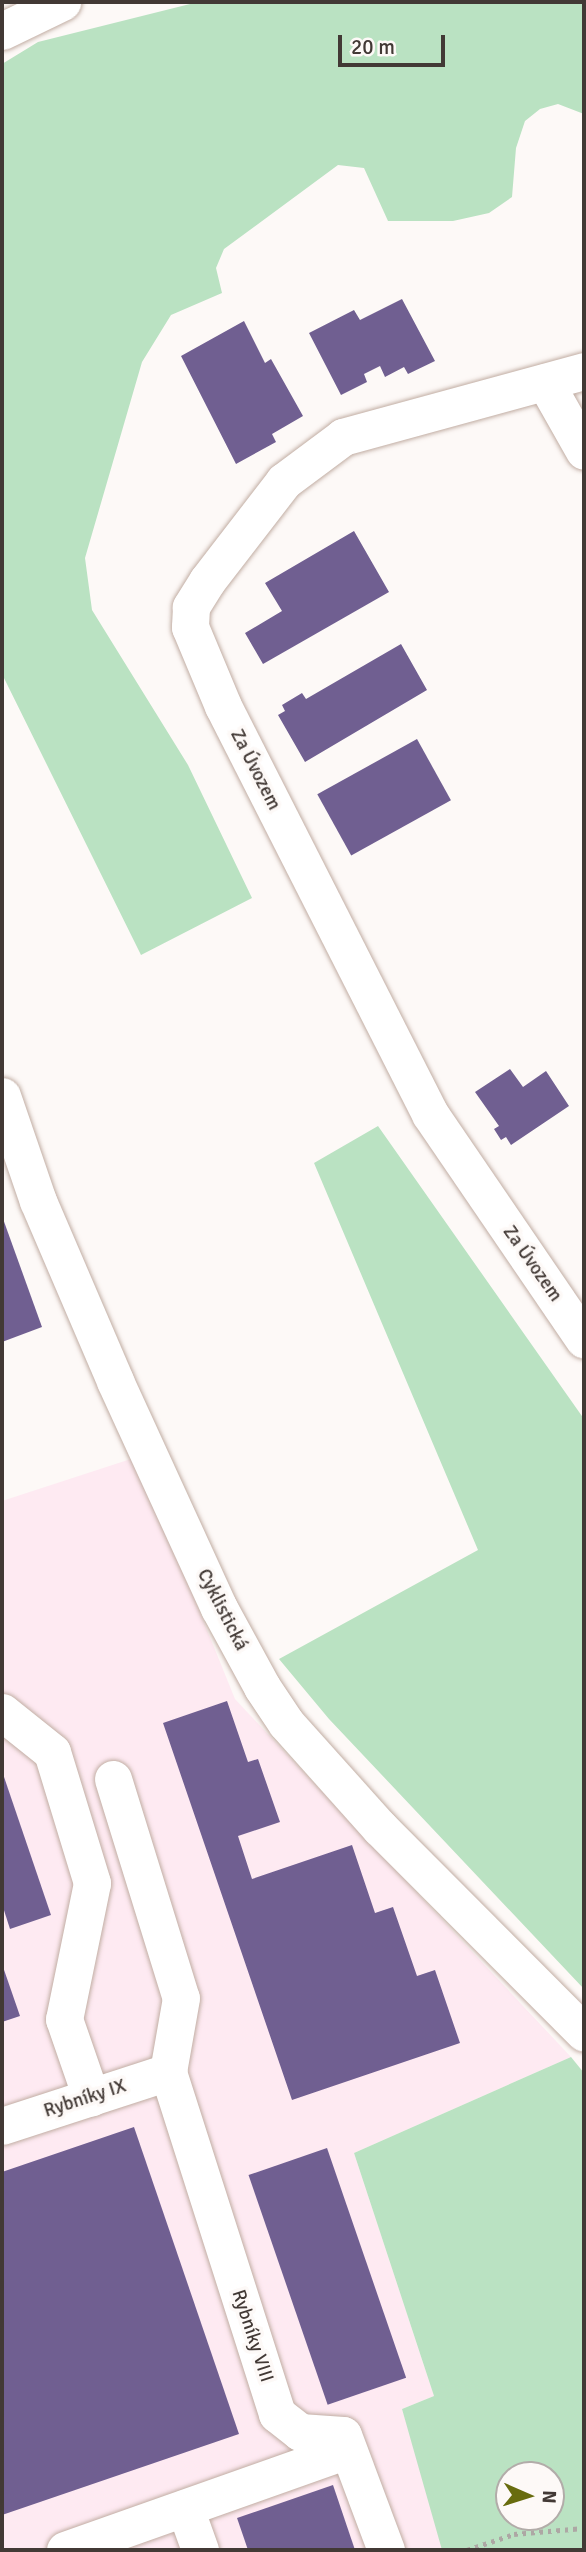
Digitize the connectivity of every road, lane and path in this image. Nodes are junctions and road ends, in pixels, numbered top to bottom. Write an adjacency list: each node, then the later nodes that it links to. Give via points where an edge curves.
1 (62, 2): 2 (street)
2 (2, 31)
3 (584, 371): 4 (street, Za Úvozem)
4 (545, 382): 5 (street); 7 (street, Za Úvozem, via 377,425 343,436 321,451 284,481 207,581 191,607 190,627 223,706 430,1114)
5 (584, 451)
6 (2, 1097): 10 (street, Cyklistická, via 38,1201 110,1370 219,1608 262,1687 286,1723 380,1828)
7 (584, 1340)
8 (2, 1712): 12 (street, via 52,1752 92,1883 64,2019)
9 (113, 1779): 11 (street, via 181,1998)
10 (584, 2033)
11 (168, 2072): 12 (street, Rybníky IX); 14 (street, Rybníky VIII, via 277,2414 300,2432 343,2435)
12 (91, 2097): 13 (street, Rybníky IX)
13 (2, 2126)
14 (348, 2450): 15 (street); 19 (street)
15 (185, 2508): 17 (street); 18 (street)
16 (584, 2528): 20 (path, via 514,2534)
17 (65, 2550)
18 (200, 2550)
19 (386, 2550)
20 (467, 2550)

